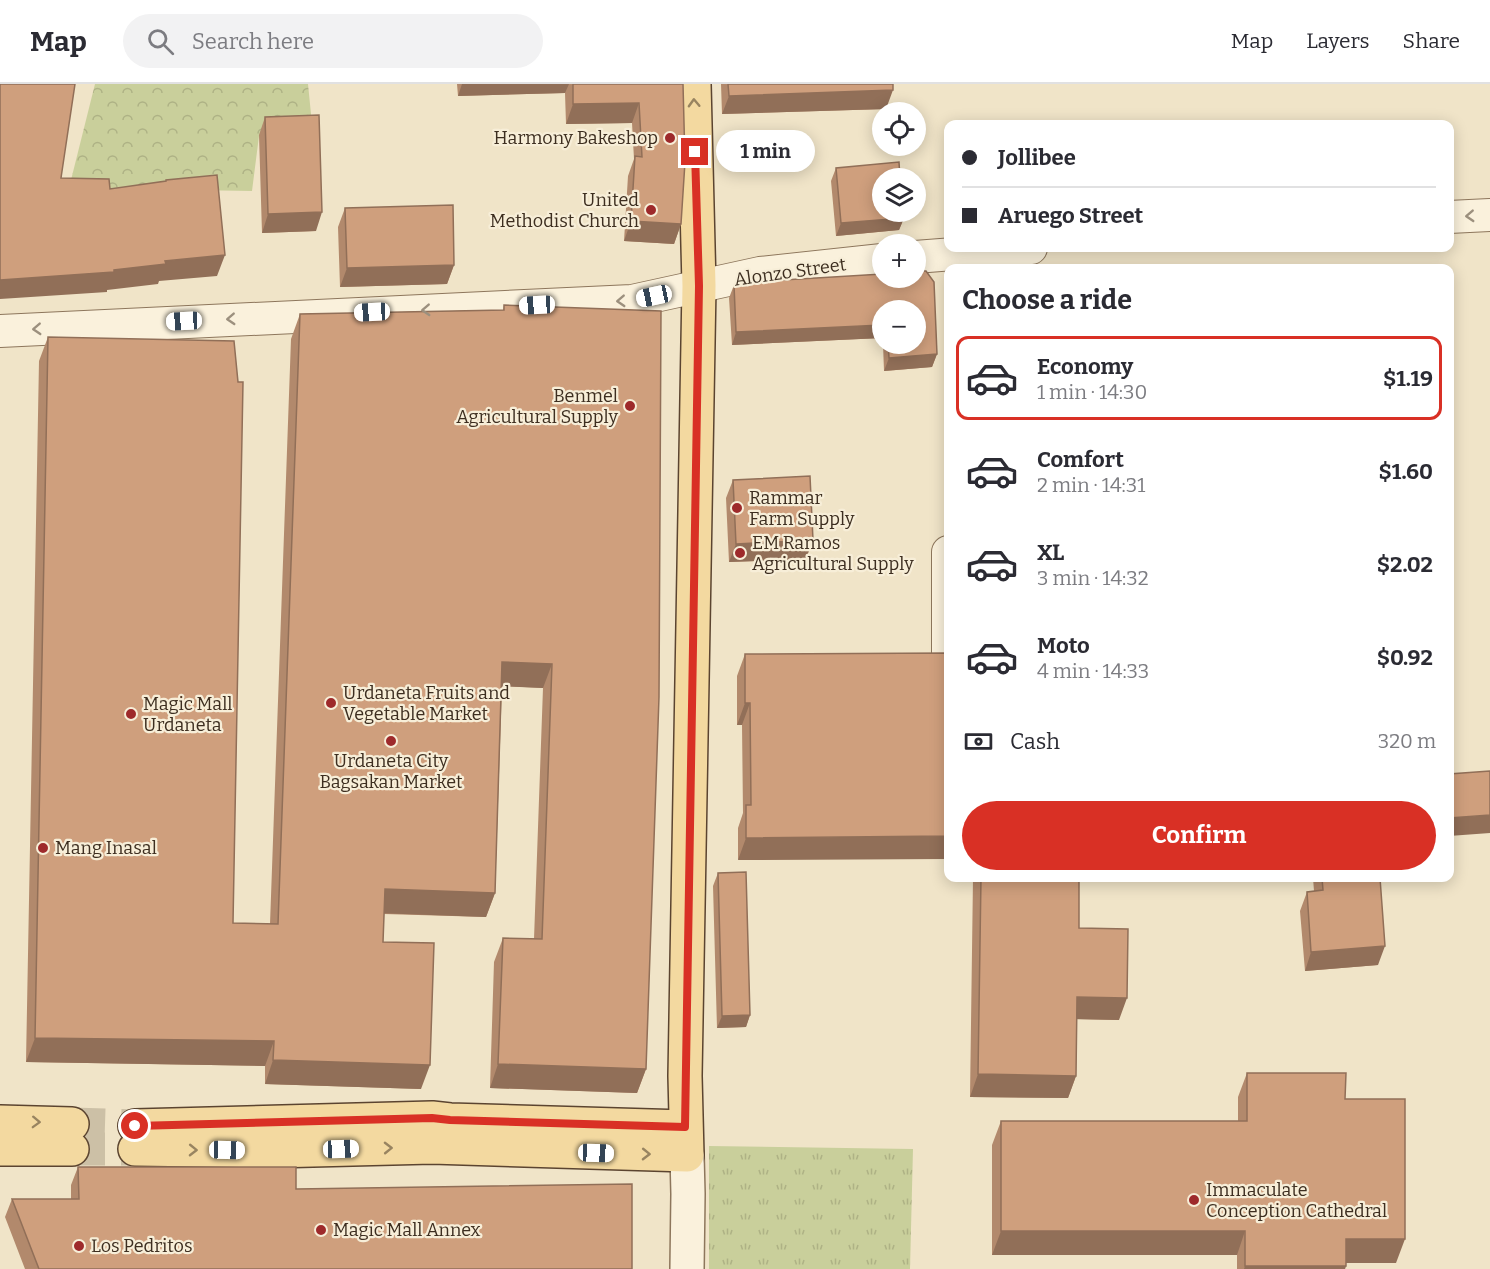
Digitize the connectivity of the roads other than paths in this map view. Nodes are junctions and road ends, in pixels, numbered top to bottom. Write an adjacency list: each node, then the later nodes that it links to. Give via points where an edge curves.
1 (694, 84): 8 (main road, one-way to 1)
2 (1490, 215): 3 (street, one-way to 3)
3 (1454, 217)
4 (1006, 252): 7 (street)
5 (926, 258): 7 (street)
6 (872, 261): 8 (street, Alonzo Street, via 760,273)
7 (949, 261)
8 (699, 286): 9 (street, Alonzo Street, one-way to 9, via 632,301); 12 (main road)
9 (0, 331)
10 (0, 1122): 13 (main road, one-way to 13, via 72,1136)
11 (135, 1138): 12 (main road, one-way to 12, via 273,1151)
12 (686, 1141): 14 (street)
13 (0, 1149)
14 (687, 1269)

